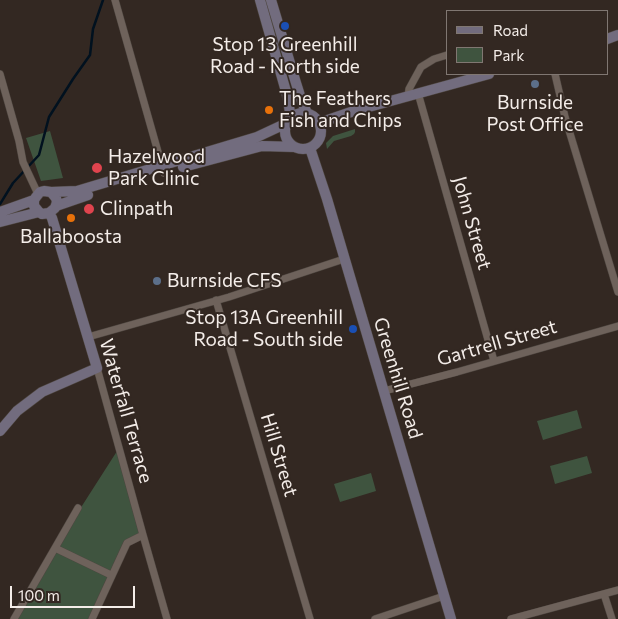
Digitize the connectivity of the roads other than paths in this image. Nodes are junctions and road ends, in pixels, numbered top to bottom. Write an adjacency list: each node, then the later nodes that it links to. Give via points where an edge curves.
1 (115, 0): 15 (street)
2 (260, 0): 11 (main road, via 287,95)
3 (271, 0): 10 (main road)
4 (446, 55): 9 (street, via 421,67)
5 (0, 74): 17 (street, via 23,162)
6 (484, 75): 8 (main road)
7 (555, 75): 22 (street)
8 (418, 93): 9 (main road); 26 (street, John Street)
9 (408, 96): 12 (main road)
10 (307, 113): 11 (main road); 12 (main road)
11 (289, 120): 13 (main road, via 287,139); 15 (main road, via 257,137)
12 (320, 123): 14 (main road, via 321,136)
13 (295, 147): 14 (main road); 15 (main road, via 262,146)
14 (310, 148): 21 (main road, Greenhill Road)
15 (163, 169): 16 (main road, via 77,191); 18 (main road)
16 (50, 192): 17 (main road, via 44,191); 18 (main road, via 56,198)
17 (36, 197): 18 (main road, via 34,206); 19 (main road)
18 (48, 211): 20 (main road); 25 (main road, Waterfall Terrace)
19 (0, 212)
20 (0, 222)
21 (344, 259): 23 (street); 28 (main road, Greenhill Road)
22 (618, 292)
23 (216, 300): 25 (street); 40 (street, Hill Street)
24 (618, 326): 26 (street, Gartrell Street)
25 (88, 337): 27 (main road, Waterfall Terrace)
26 (494, 361): 28 (street, Gartrell Street)
27 (97, 368): 29 (main road, via 42,392 17,411); 31 (street, Waterfall Terrace)
28 (384, 391): 36 (main road, Greenhill Road)
29 (0, 431)
30 (78, 508): 32 (street)
31 (143, 535): 33 (street, via 127,543); 39 (street, Waterfall Terrace)
32 (55, 548): 33 (street); 37 (street)
33 (111, 575): 38 (street)
34 (618, 590): 35 (street)
35 (604, 594): 43 (street); 44 (street)
36 (444, 596): 41 (street); 42 (main road, Greenhill Road)
37 (14, 619)
38 (92, 619)
39 (167, 619)
40 (310, 619)
41 (375, 619)
42 (451, 619)
43 (511, 619)
44 (612, 619)

